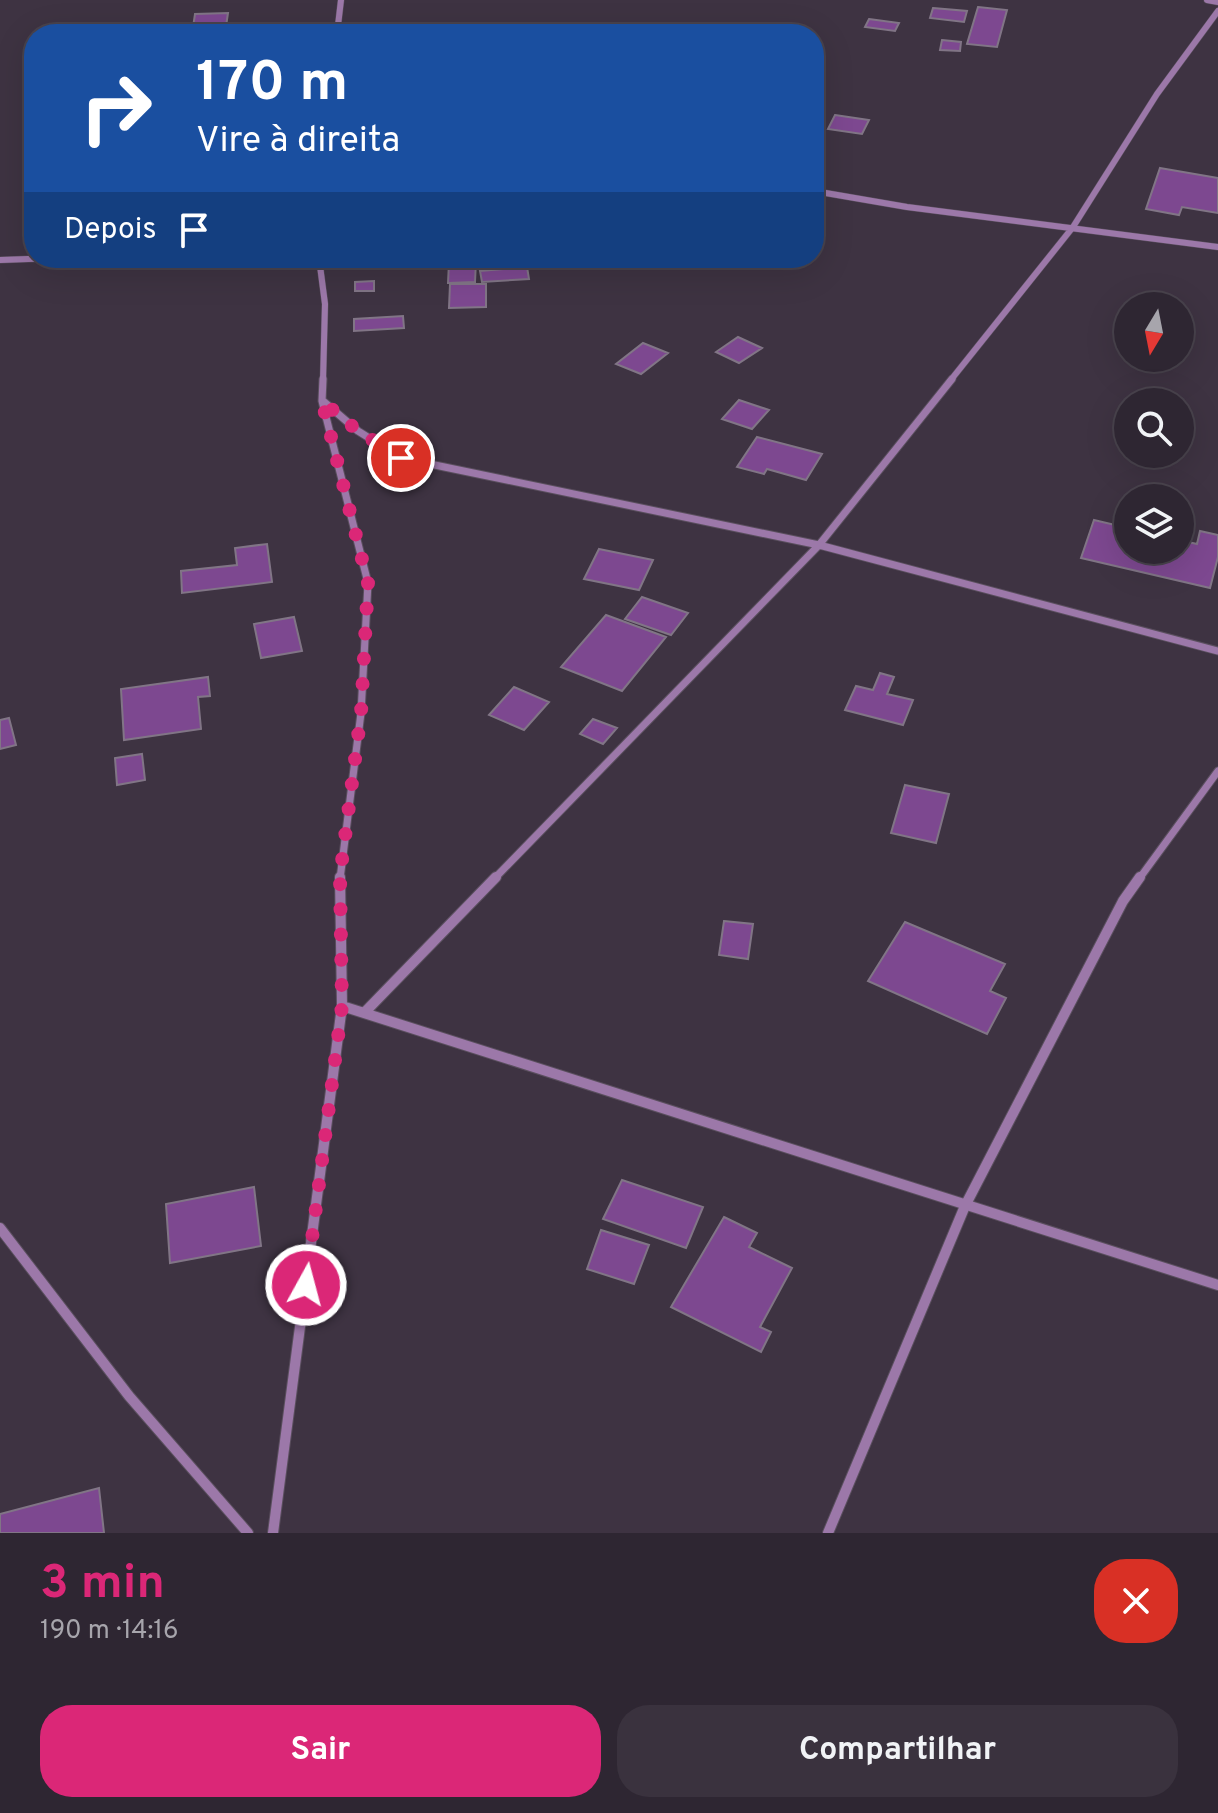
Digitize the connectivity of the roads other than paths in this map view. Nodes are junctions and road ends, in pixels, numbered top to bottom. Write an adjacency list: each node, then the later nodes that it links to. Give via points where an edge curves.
1 (341, 0): 5 (street)
2 (1207, 0): 3 (street)
3 (1218, 2)
4 (1218, 11): 7 (street, via 1157,94)
5 (338, 24)
6 (824, 193): 7 (street)
7 (1073, 227): 8 (street); 13 (street)
8 (1218, 247)
9 (24, 259): 10 (street)
10 (0, 260)
11 (320, 268): 12 (street, via 325,304)
12 (322, 401): 13 (street, via 401,458); 16 (street, via 368,583 361,713 340,876)
13 (819, 545): 14 (street); 17 (street)
14 (1218, 651)
15 (1218, 771): 18 (street, via 1123,901)
16 (342, 1006): 17 (street); 22 (street)
17 (364, 1013): 18 (street)
18 (965, 1206): 20 (street); 23 (street)
19 (0, 1228): 21 (street, via 129,1396)
20 (1218, 1285)
21 (248, 1533)
22 (273, 1533)
23 (828, 1533)

